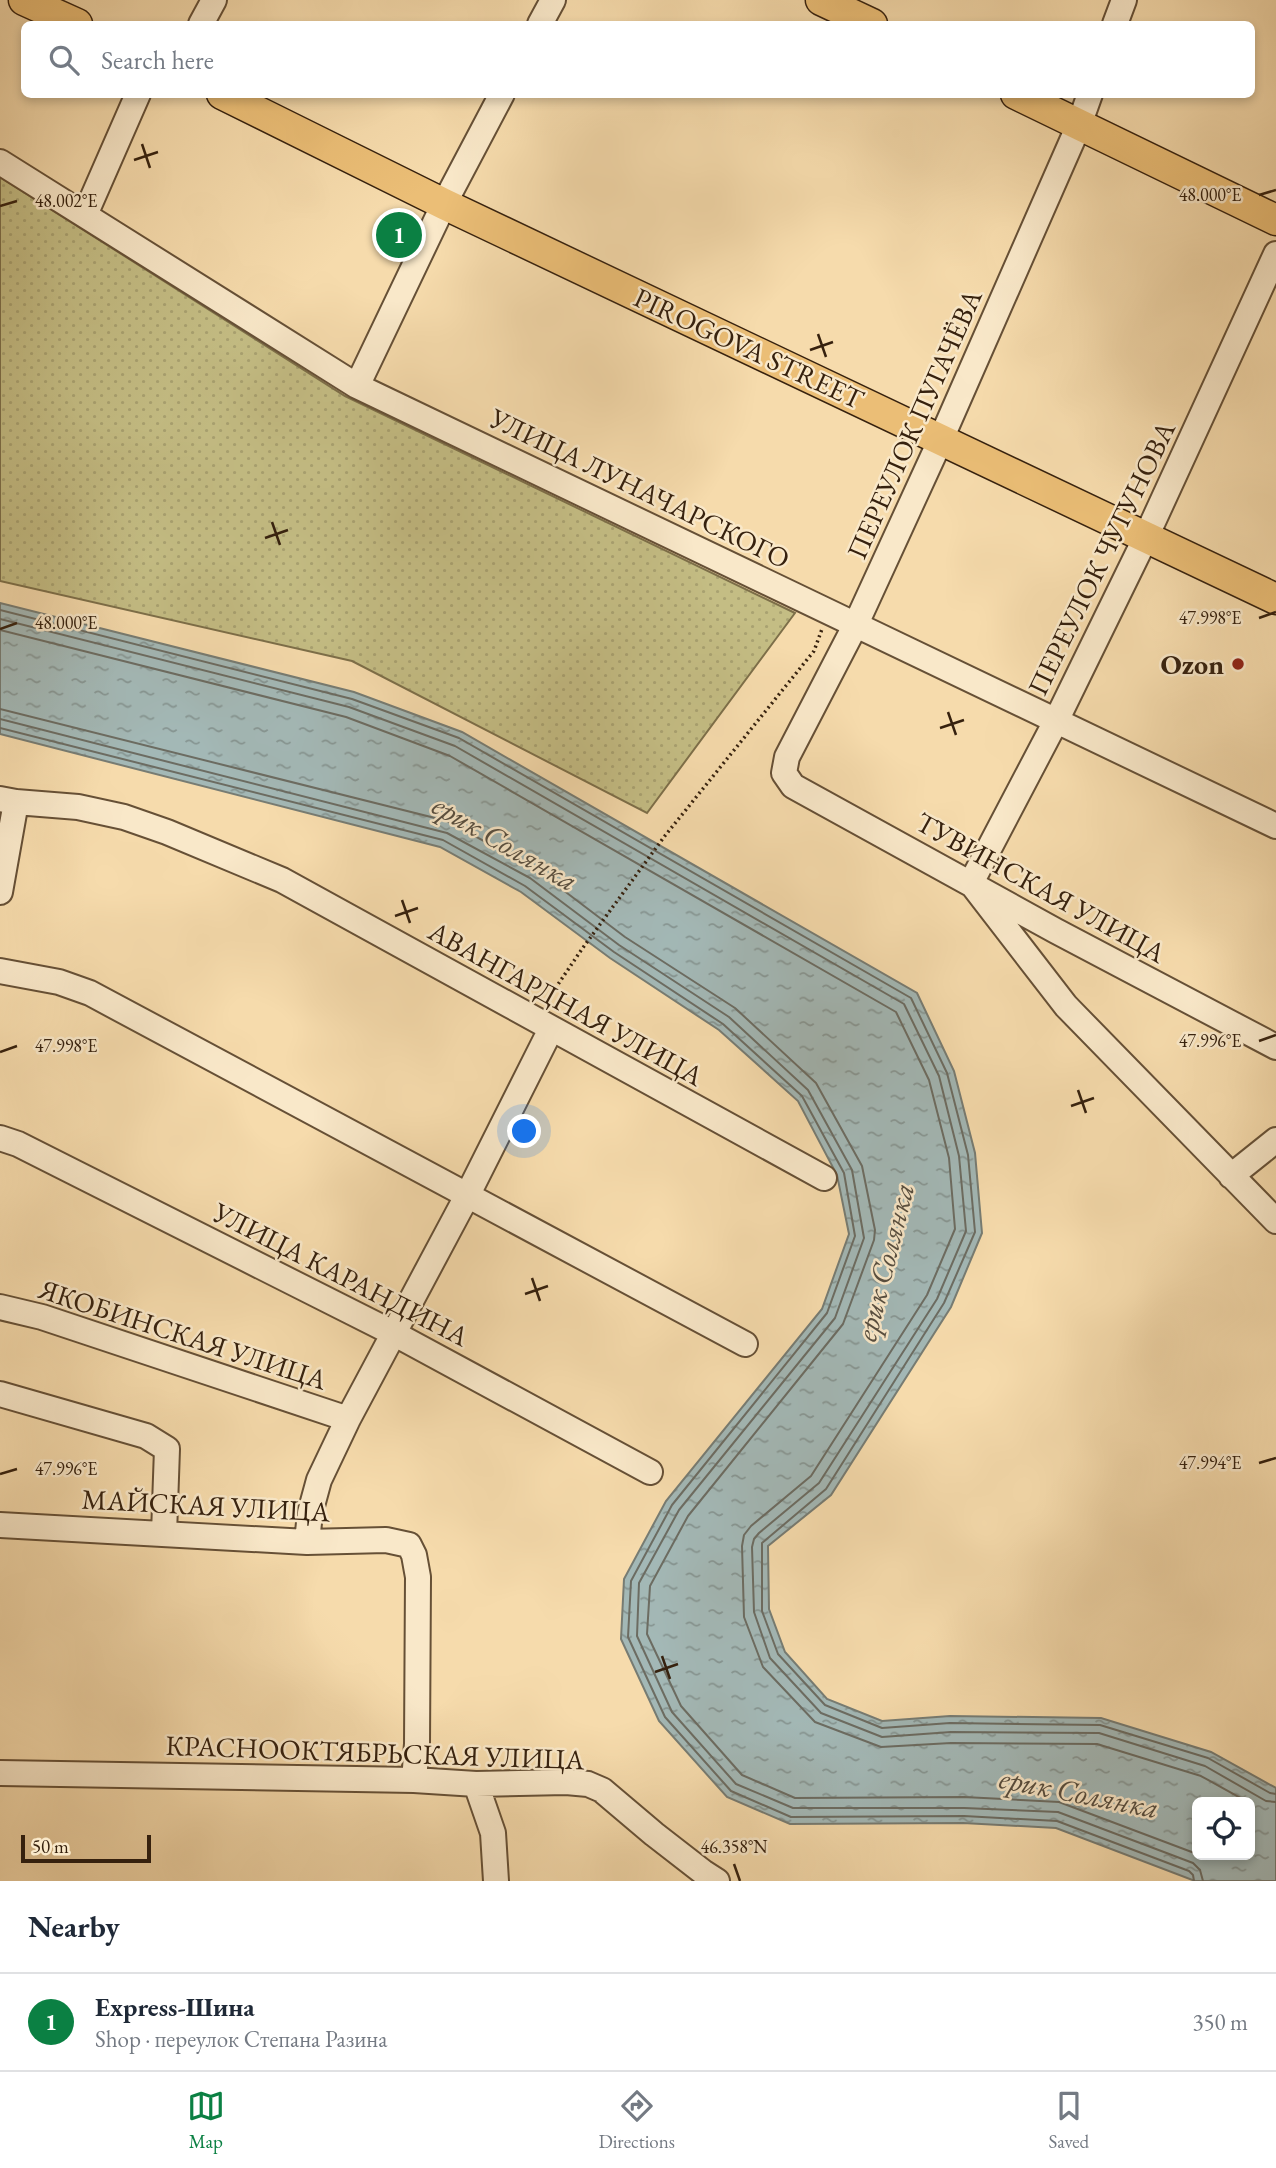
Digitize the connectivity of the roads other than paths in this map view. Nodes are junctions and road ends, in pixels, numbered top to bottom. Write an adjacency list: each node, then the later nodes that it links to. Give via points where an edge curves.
1 (24, 0): 6 (main road)
2 (214, 0): 7 (street)
3 (553, 0): 8 (street)
4 (821, 0): 9 (main road)
5 (1124, 0): 10 (street)
6 (70, 21)
7 (203, 21)
8 (542, 21)
9 (866, 21)
10 (1116, 21)
11 (136, 98): 19 (street)
12 (230, 98): 18 (main road, PIROGOVA STREET)
13 (500, 98): 18 (street)
14 (1024, 98): 16 (main road)
15 (1089, 98): 16 (street, ПЕРЕУЛОК ПУГАЧЁВА)
16 (1079, 125): 20 (main road); 23 (street, ПЕРЕУЛОК ПУГАЧЁВА)
17 (0, 162): 19 (street, УЛИЦА ЛУНАЧАРСКОГО)
18 (444, 204): 22 (street); 23 (main road, PIROGOVA STREET)
19 (85, 215): 22 (street, УЛИЦА ЛУНАЧАРСКОГО)
20 (1276, 220)
21 (1276, 254): 24 (street, ПЕРЕУЛОК ЧУГУНОВА)
22 (357, 386): 26 (street, УЛИЦА ЛУНАЧАРСКОГО)
23 (941, 439): 24 (main road, PIROGOVA STREET); 26 (street, ПЕРЕУЛОК ПУГАЧЁВА)
24 (1146, 537): 25 (main road, PIROGOVA STREET); 27 (street, ПЕРЕУЛОК ЧУГУНОВА)
25 (1276, 599)
26 (856, 624): 27 (street, УЛИЦА ЛУНАЧАРСКОГО); 28 (street, ПЕРЕУЛОК ПУГАЧЁВА, via 787,757)
27 (1056, 721): 30 (street, УЛИЦА ЛУНАЧАРСКОГО); 31 (street, ПЕРЕУЛОК ЧУГУНОВА)
28 (784, 773): 31 (street, ТУВИНСКАЯ УЛИЦА, via 793,786)
29 (8, 801): 32 (street); 34 (street, АВАНГАРДНАЯ УЛИЦА, via 78,807 167,832 282,880)
30 (1276, 826)
31 (971, 883): 35 (street, ТУВИНСКАЯ УЛИЦА); 38 (street, via 1066,1006)
32 (0, 892)
33 (0, 971): 40 (street, via 90,993)
34 (543, 1024): 39 (street, АВАНГАРДНАЯ УЛИЦА); 40 (street)
35 (1276, 1047)
36 (0, 1138): 43 (street, УЛИЦА КАРАНДИНА)
37 (1276, 1140): 38 (street)
38 (1231, 1176): 41 (street)
39 (824, 1178)
40 (467, 1196): 43 (street); 44 (street)
41 (1276, 1221)
42 (0, 1307): 46 (street, ЯКОБИНСКАЯ УЛИЦА)
43 (393, 1333): 46 (street); 47 (street, УЛИЦА КАРАНДИНА)
44 (745, 1344)
45 (0, 1394): 49 (street, via 146,1436 167,1449)
46 (348, 1419): 50 (street, via 319,1480)
47 (650, 1472)
48 (0, 1525): 49 (street, МАЙСКАЯ УЛИЦА)
49 (164, 1534): 50 (street, МАЙСКАЯ УЛИЦА)
50 (307, 1542): 52 (street, МАЙСКАЯ УЛИЦА, via 386,1539 409,1545 414,1555 418,1577)
51 (0, 1773): 52 (street, КРАСНООКТЯБРЬСКАЯ УЛИЦА)
52 (414, 1780): 53 (street, КРАСНООКТЯБРЬСКАЯ УЛИЦА)
53 (477, 1784): 54 (street, via 493,1833); 55 (street, КРАСНООКТЯБРЬСКАЯ УЛИЦА, via 566,1782 595,1787)
54 (496, 1881)
55 (717, 1881)

